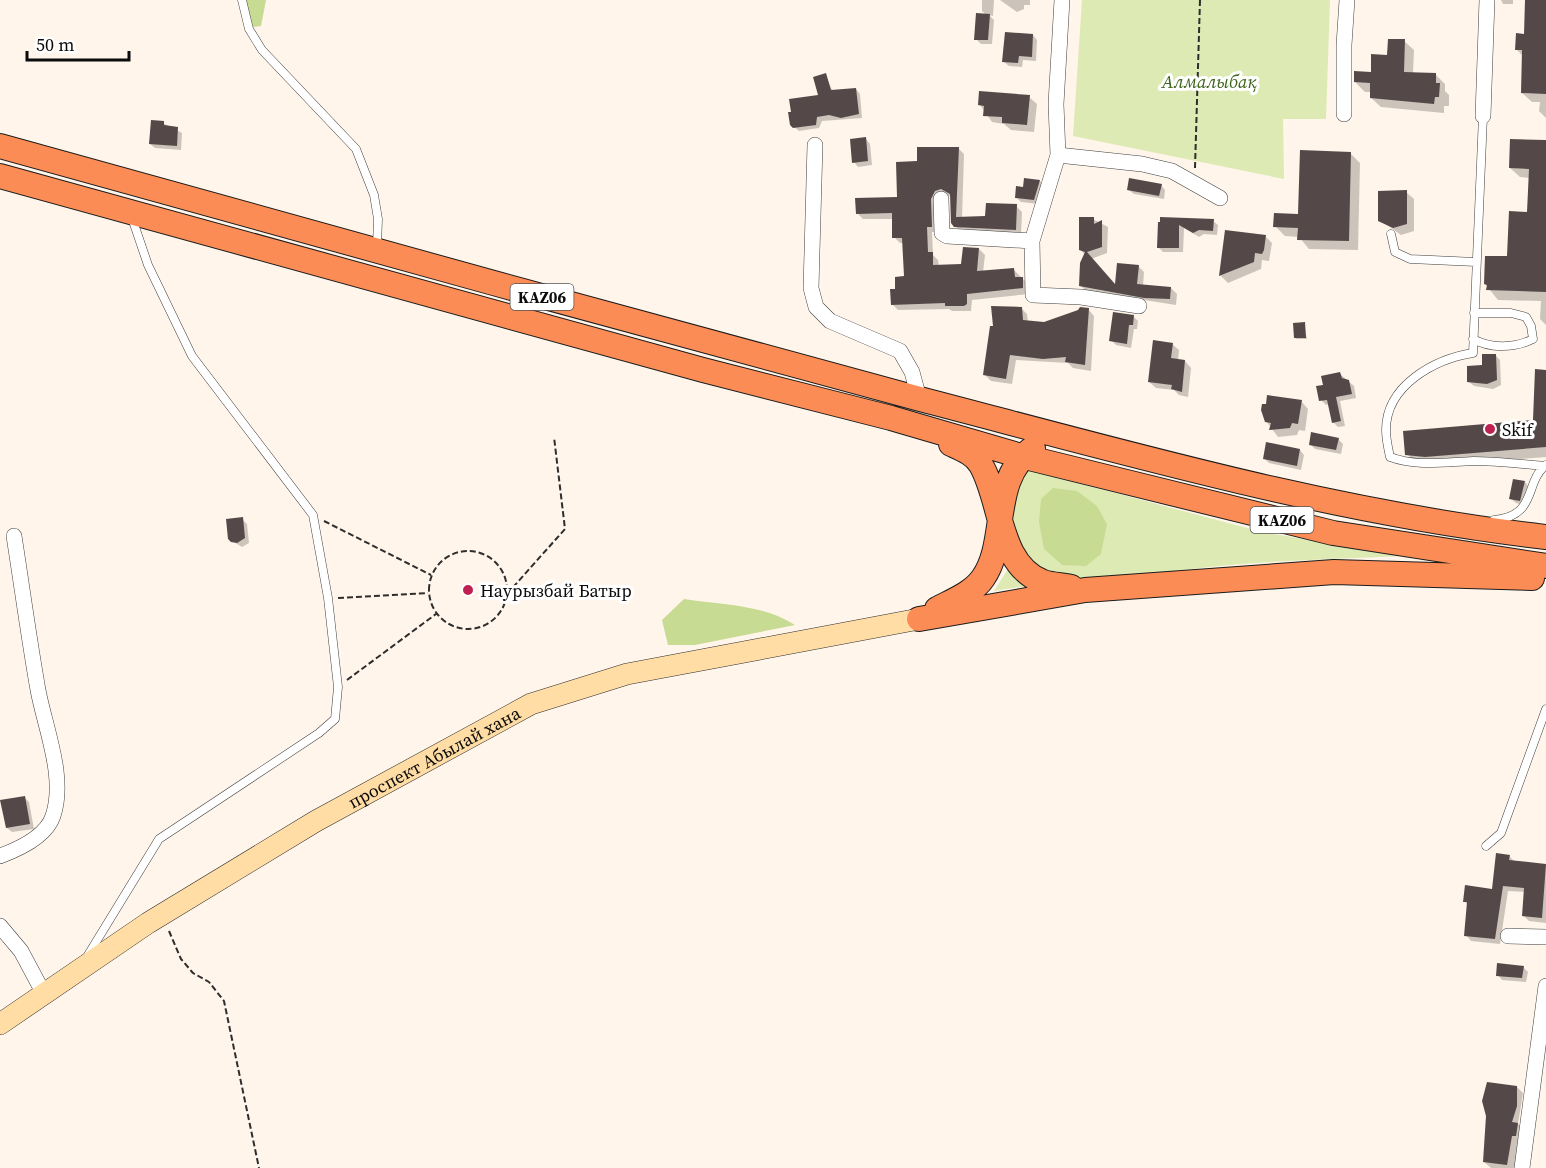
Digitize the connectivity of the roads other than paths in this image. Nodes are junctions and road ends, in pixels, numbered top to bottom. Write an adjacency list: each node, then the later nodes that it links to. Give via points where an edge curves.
1 (242, 0): 16 (lane, via 249,29 262,50 356,149 374,195 378,219)
2 (1062, 0): 9 (street, via 1056,104)
3 (1347, 0): 5 (street)
4 (1487, 0): 6 (street)
5 (1344, 114)
6 (1483, 116): 17 (lane)
7 (815, 145): 23 (street, via 811,288 816,307 830,321 900,351 912,372)
8 (0, 146): 16 (highway, KАZ06)
9 (1058, 155): 11 (street, via 1172,171); 15 (street)
10 (0, 176): 13 (highway, KАZ06)
11 (1220, 198)
12 (941, 199): 15 (street, via 942,233 947,236)
13 (130, 212): 24 (highway, KАZ06); 43 (lane, via 148,265 192,356 313,515 338,687 335,719 319,733 159,839)
14 (1391, 234): 17 (lane, via 1395,252 1410,259)
15 (1032, 241): 18 (street, via 1033,295)
16 (376, 251): 23 (highway, KАZ06)
17 (1476, 262): 19 (lane)
18 (1139, 306)
19 (1474, 313): 20 (lane); 21 (lane, via 1526,317 1533,339)
20 (1473, 339): 21 (lane, via 1483,345); 22 (lane)
21 (1500, 346): 22 (lane)
22 (1473, 353): 27 (lane, via 1422,370 1409,381 1392,407 1386,428 1390,458 1422,463)
23 (919, 398): 25 (highway, KАZ06)
24 (891, 418): 26 (highway, KАZ06); 29 (highway, via 965,450 980,463)
25 (1085, 442): 26 (highway, via 1037,444); 30 (highway, KАZ06, via 1340,505)
26 (1021, 456): 29 (highway, via 1009,479); 33 (highway, KАZ06, via 1333,533)
27 (1545, 465): 28 (lane)
28 (1542, 479): 30 (lane, via 1529,501 1514,514)
29 (999, 515): 35 (highway, via 1010,550 1023,568 1042,581); 36 (highway, via 992,556 983,578 972,590)
30 (1476, 528): 32 (highway, KАZ06)
31 (15, 536): 39 (street, via 57,785 53,816 42,832 19,849)
32 (1546, 537)
33 (1546, 566)
34 (1546, 579): 35 (highway, via 1334,572)
35 (1085, 590): 36 (highway)
36 (919, 619): 43 (main road, проспект Абылай хана, via 627,674 531,704 316,821 159,917)
37 (1546, 709): 38 (lane, via 1506,822 1501,833)
38 (1486, 846)
39 (0, 856)
40 (0, 926): 45 (street, via 21,951)
41 (1508, 936): 42 (street)
42 (1546, 938)
43 (78, 972): 45 (main road, проспект Абылай хана)
44 (1546, 986): 47 (street)
45 (44, 994): 46 (main road, проспект Абылай хана)
46 (0, 1024)
47 (1541, 1053): 48 (street)
48 (1522, 1168)

